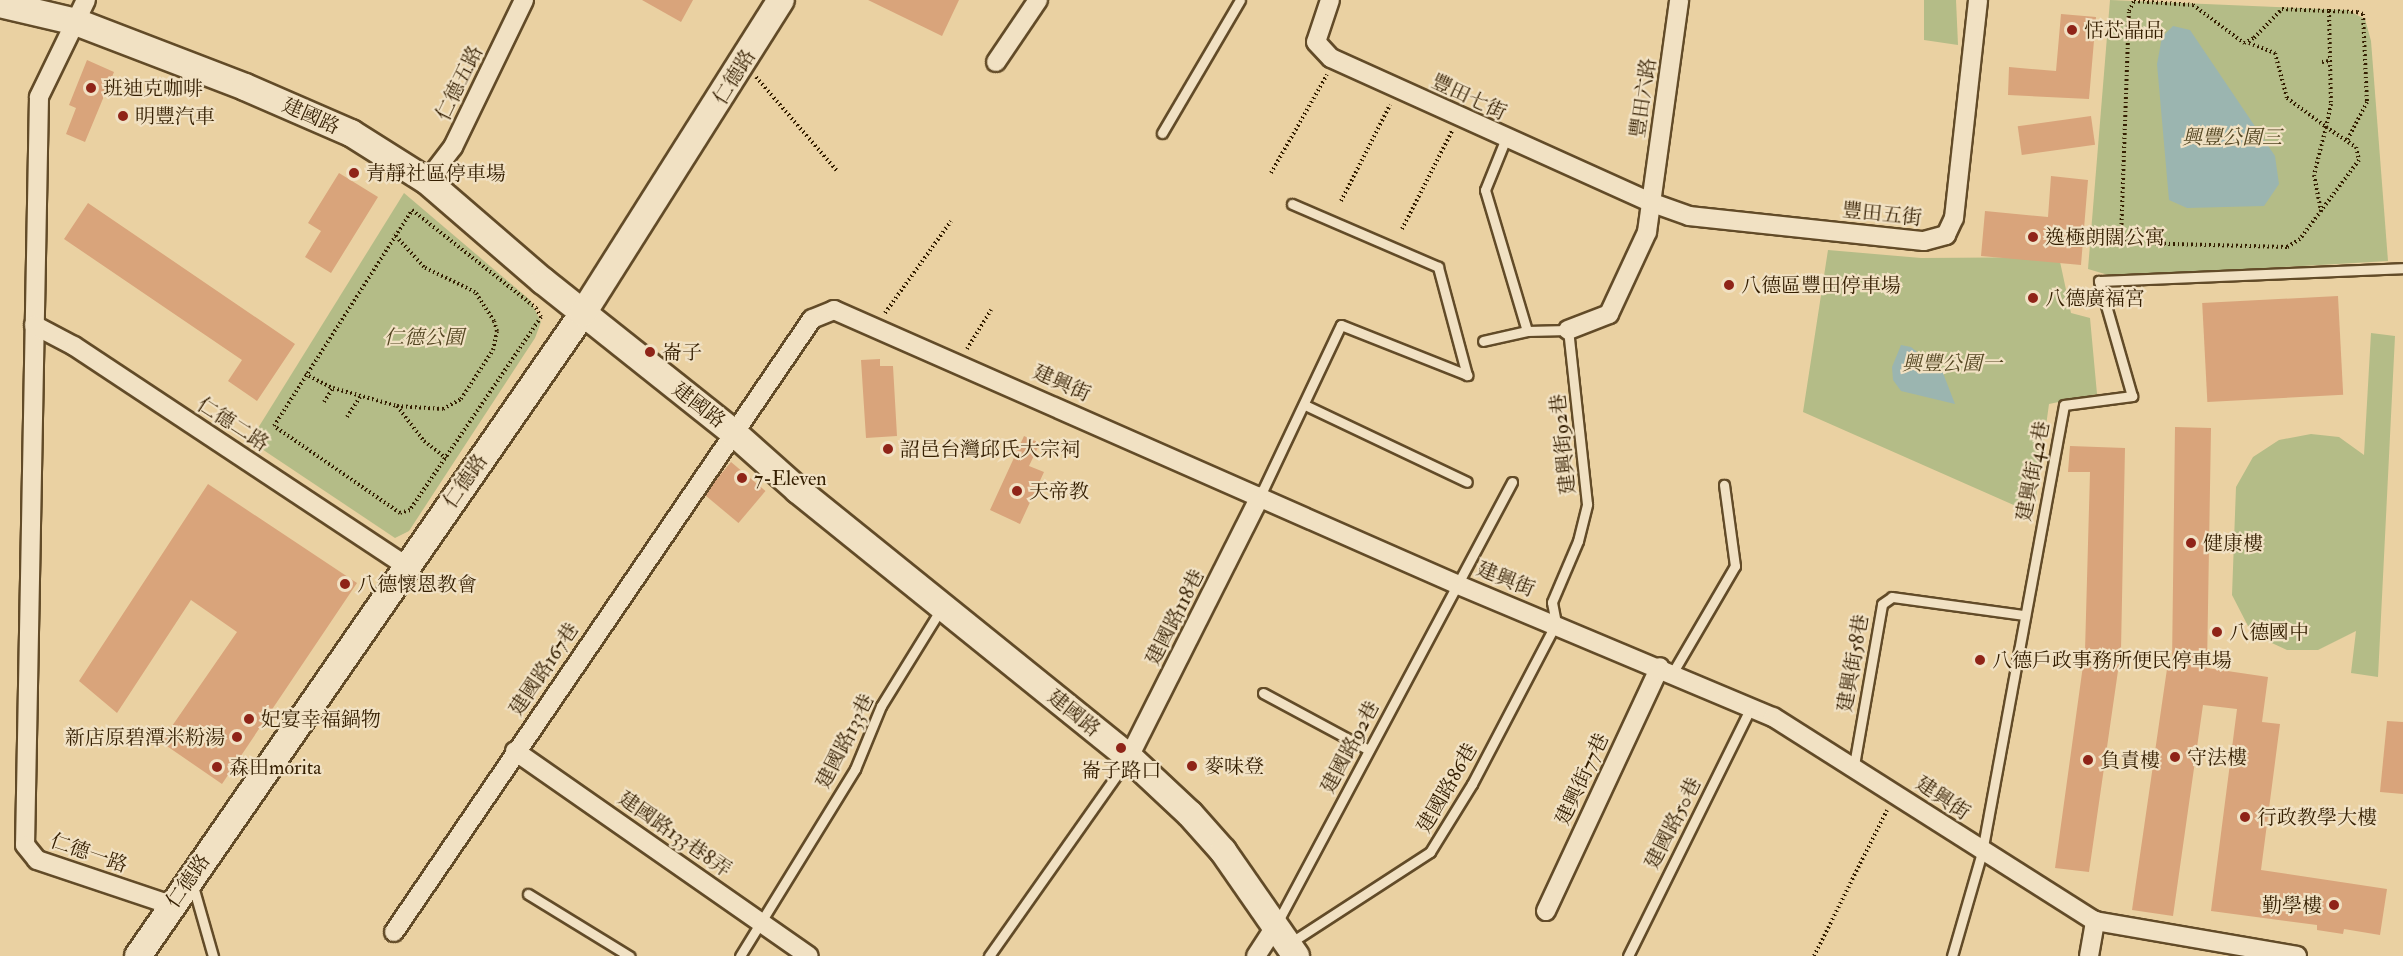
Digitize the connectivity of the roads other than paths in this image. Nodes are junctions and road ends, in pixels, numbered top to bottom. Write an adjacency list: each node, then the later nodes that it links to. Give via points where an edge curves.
1 (524, 0): 13 (street, 仁德五路, via 453,147)
2 (781, 0): 17 (street, 仁德路)
3 (1038, 0): 10 (street)
4 (1240, 0): 11 (lane)
5 (1330, 0): 12 (street, 豐田七街, via 1316,42 1336,60)
6 (1679, 0): 14 (street, 豐田六路)
7 (1978, 0): 14 (street, 豐田五街, via 1954,218 1946,235 1924,241 1689,216)
8 (0, 4): 9 (street, 建國路)
9 (81, 11): 13 (street, 建國路, via 351,133); 18 (street, 仁德一路, via 39,97)
10 (996, 62)
11 (1162, 133)
12 (1506, 138): 14 (street, 豐田七街); 20 (lane, via 1485,190)
13 (427, 181): 17 (street, 建國路)
14 (1650, 202): 19 (street, 豐田六路, via 1647,232 1610,314)
15 (1292, 204): 22 (lane, via 1438,267 1467,375 1341,325)
16 (2403, 268): 31 (lane, 建興街42巷, via 2099,281 2132,396 2064,405)
17 (583, 313): 23 (street, 建國路); 28 (street, 仁德路)
18 (34, 325): 28 (street, 仁德二路, via 84,353); 43 (street, 仁德一路, via 25,845 37,860)
19 (1568, 330): 20 (lane); 32 (lane, 建興街92巷, via 1587,504 1578,541 1552,602)
20 (1527, 331): 21 (lane)
21 (1484, 340)
22 (1305, 405): 24 (lane); 27 (lane)
23 (734, 433): 27 (street, 建興街, via 812,319 834,310); 30 (street, 建國路); 37 (street, 建國路167巷)
24 (1467, 482)
25 (1512, 482): 29 (lane, 建國路92巷)
26 (1724, 485): 33 (lane, via 1735,566)
27 (1260, 496): 29 (street, 建興街); 38 (street, 建國路118巷)
28 (405, 566): 41 (street, 仁德路)
29 (1456, 584): 32 (street, 建興街); 36 (lane, 建國路92巷)
30 (942, 607): 38 (street, 建國路); 46 (lane, 建國路133巷, via 882,706 855,769)
31 (2024, 615): 39 (lane, 建興街58巷, via 1892,597 1882,604); 40 (lane, 建興街42巷)
32 (1556, 623): 33 (street, 建興街); 48 (lane, 建國路86巷, via 1472,784 1430,852)
33 (1666, 669): 35 (street, 建興街); 44 (street, 建興街77巷)
34 (1263, 693): 36 (lane)
35 (1751, 707): 39 (street, 建興街); 57 (lane, 建國路50巷)
36 (1369, 750): 48 (lane, 建國路92巷)
37 (515, 751): 46 (street, 建國路133巷8弄); 47 (street, 建國路167巷)
38 (1129, 758): 48 (street, 建國路, via 1191,814 1223,851); 55 (lane)
39 (1854, 765): 40 (street, 建興街)
40 (1982, 852): 45 (street, 建興街); 58 (lane, 建興街42巷)
41 (190, 878): 43 (street, 仁德路); 51 (lane)
42 (528, 894): 52 (lane)
43 (171, 905): 50 (street, 仁德路)
44 (1545, 911)
45 (2095, 921): 49 (street, 建興街); 59 (street)
46 (760, 922): 53 (lane, 建國路133巷); 54 (street, 建國路133巷8弄)
47 (394, 932)
48 (1286, 942): 56 (street)
49 (2263, 954): 60 (street, 建興街)
50 (138, 956)
51 (213, 956)
52 (629, 956)
53 (740, 956)
54 (809, 956)
55 (989, 956)
56 (1256, 956)
57 (1628, 956)
58 (1952, 956)
59 (2089, 956)
60 (2297, 956)

